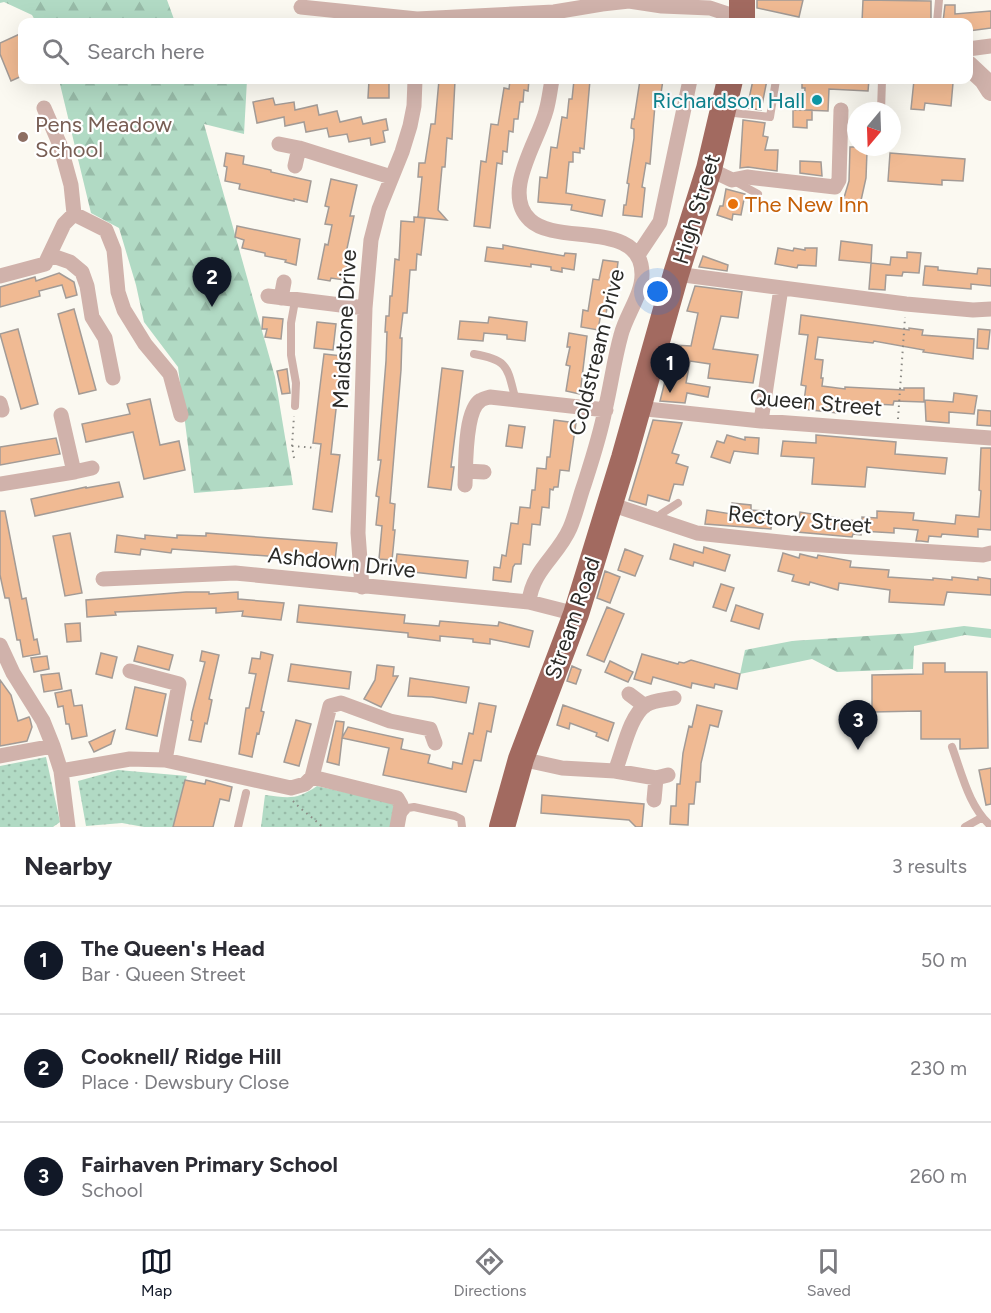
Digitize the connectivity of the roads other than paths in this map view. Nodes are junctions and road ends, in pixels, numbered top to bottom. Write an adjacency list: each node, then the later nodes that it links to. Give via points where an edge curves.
1 (939, 0): 9 (lane)
2 (628, 1): 5 (street, via 710,8); 6 (street, via 602,3)
3 (302, 7): 7 (street)
4 (466, 7): 6 (street); 8 (street)
5 (745, 16)
6 (555, 17)
7 (392, 18)
8 (428, 18)
9 (937, 18)
10 (991, 46): 11 (street)
11 (973, 48)
12 (973, 69): 19 (street)
13 (415, 84): 28 (street, Maidstone Drive, via 410,126)
14 (551, 84): 32 (street, Coldstream Drive, via 547,111 520,180 520,206 536,226 618,241)
15 (689, 84): 32 (street, via 676,121 660,222)
16 (729, 84): 23 (highway, High Street)
17 (775, 84): 23 (lane, via 771,117)
18 (882, 84): 20 (lane)
19 (991, 90)
20 (881, 102)
21 (44, 108): 30 (street, via 71,185)
22 (841, 110): 27 (street, via 839,180 835,187)
23 (724, 112): 27 (highway, High Street)
24 (279, 144): 25 (street)
25 (299, 148): 26 (street); 28 (street)
26 (295, 166)
27 (720, 174): 29 (lane); 33 (highway, High Street)
28 (391, 177): 38 (street, Maidstone Drive, via 371,240)
29 (758, 194)
30 (69, 219): 31 (street); 47 (street, via 106,230 114,250 124,310 170,374)
31 (50, 255): 34 (street, via 45,264); 41 (street, via 70,262 82,272 92,317 105,338)
32 (638, 255): 45 (street, Coldstream Drive, via 641,285 619,340)
33 (676, 274): 36 (street); 44 (highway, High Street)
34 (0, 276)
35 (284, 282): 37 (street)
36 (781, 288): 39 (street, via 906,304); 48 (street)
37 (281, 298): 38 (street); 43 (lane, via 291,323)
38 (365, 308): 59 (street, Maidstone Drive, via 358,533)
39 (991, 309)
40 (474, 354): 42 (lane, via 493,357 507,368)
41 (113, 378)
42 (516, 401): 45 (street); 52 (street, via 490,397 475,406 470,418 465,478)
43 (295, 406)
44 (638, 408): 48 (street, Queen Street); 55 (highway, Stream Road)
45 (606, 410): 60 (street, Coldstream Drive, via 570,529 530,588)
46 (61, 415): 51 (street)
47 (181, 415)
48 (761, 421): 49 (street, Queen Street)
49 (991, 438)
50 (92, 468): 51 (street)
51 (74, 472): 53 (street)
52 (484, 472)
53 (0, 484)
54 (678, 503): 56 (lane)
55 (610, 504): 56 (street, Rectory Street); 61 (highway, Stream Road)
56 (658, 520): 57 (street, Rectory Street, via 697,532 790,543)
57 (991, 553)
58 (103, 579): 59 (street, Ashdown Drive, via 235,573)
59 (362, 587): 60 (street, Ashdown Drive)
60 (529, 602): 61 (street, Ashdown Drive)
61 (576, 614): 71 (highway, Stream Road)
62 (0, 645): 68 (street)
63 (130, 671): 72 (street, via 179,684)
64 (629, 694): 66 (street)
65 (674, 698): 66 (street)
66 (645, 706): 74 (street, via 630,729)
67 (435, 743): 75 (street, via 430,729 390,721 340,703 330,706)
68 (54, 746): 70 (street); 73 (street)
69 (952, 747): 79 (lane)
70 (0, 756)
71 (521, 759): 74 (street, via 562,768); 84 (highway, Stream Road)
72 (165, 760): 73 (street, via 130,759); 75 (street, via 291,788)
73 (61, 771): 81 (street)
74 (615, 771): 77 (street, via 662,776)
75 (312, 777): 78 (street, via 397,798)
76 (246, 793): 82 (lane)
77 (654, 800)
78 (399, 817): 83 (lane, via 414,807 455,816 461,819)
79 (981, 818): 80 (lane); 85 (lane)
80 (991, 826)
81 (69, 827)
82 (238, 827)
83 (462, 827)
84 (502, 827)
85 (965, 827)

